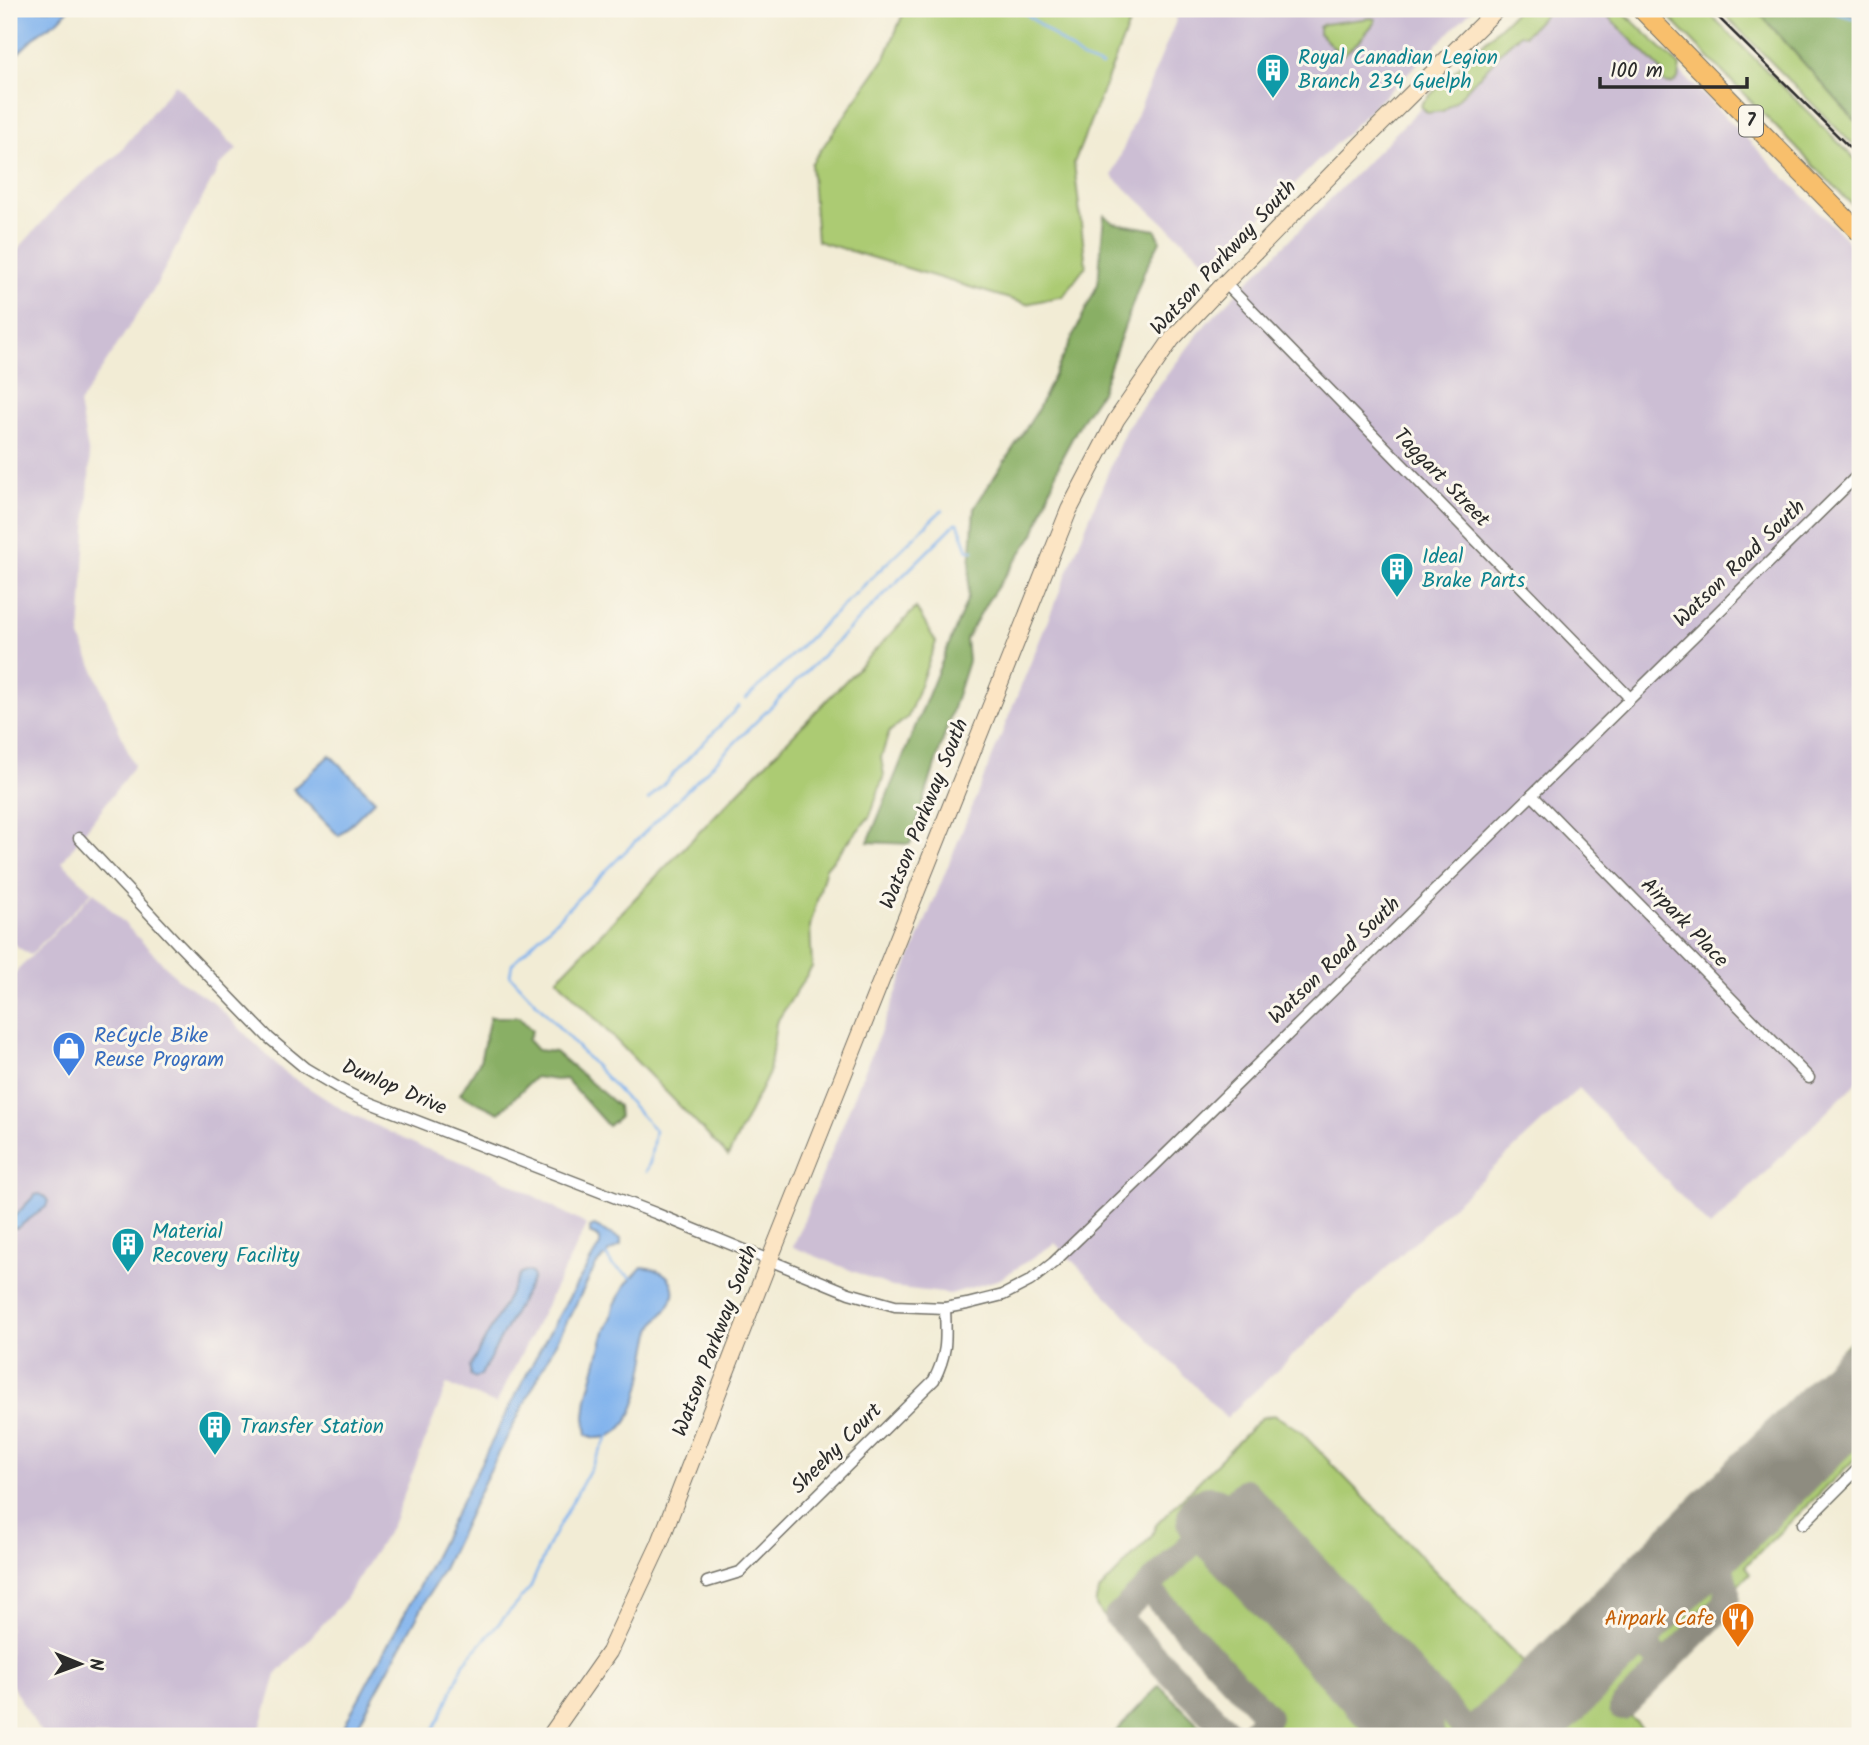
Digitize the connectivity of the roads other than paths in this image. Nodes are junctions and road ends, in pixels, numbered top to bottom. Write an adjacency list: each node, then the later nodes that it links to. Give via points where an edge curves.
1 (1497, 9): 4 (main road, Watson Parkway South)
2 (1641, 9): 3 (main road, 7)
3 (1860, 233)
4 (1225, 283): 6 (street, Taggart Street); 10 (main road, Watson Parkway South, via 1172,339 1116,420 1069,510)
5 (1860, 473): 6 (street, Watson Road South)
6 (1630, 698): 7 (street, Watson Road South)
7 (1532, 795): 9 (street, Airpark Place); 11 (street, Watson Road South, via 1053,1263 1003,1294)
8 (79, 838): 10 (street, Dunlop Drive, via 269,1038 305,1068 360,1099)
9 (1809, 1078)
10 (769, 1261): 11 (street, Watson Road South, via 895,1306); 15 (main road, Watson Parkway South, via 659,1545 609,1652)
11 (945, 1308): 14 (street, Sheehy Court, via 943,1361 934,1380 740,1572)
12 (1860, 1467): 13 (street)
13 (1803, 1524)
14 (707, 1582)
15 (550, 1736)

